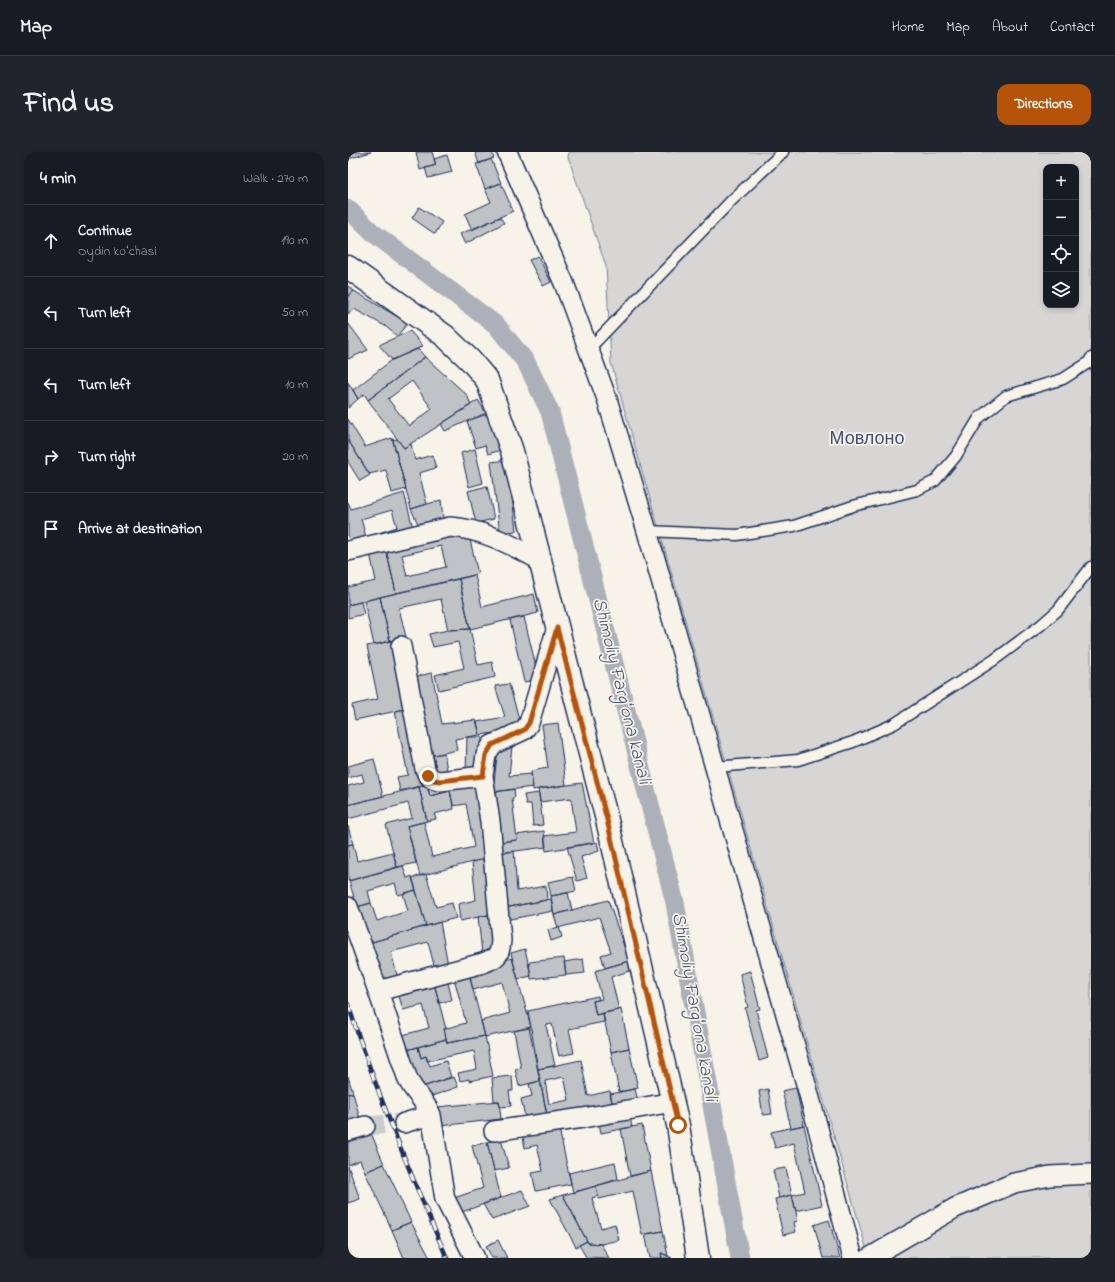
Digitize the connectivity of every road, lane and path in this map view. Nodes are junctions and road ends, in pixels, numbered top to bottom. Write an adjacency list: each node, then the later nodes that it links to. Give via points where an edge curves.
1 (507, 152): 4 (street, via 564,283)
2 (783, 152): 4 (lane, via 731,201)
3 (348, 267): 8 (street, via 445,336 487,380 512,451)
4 (588, 350): 6 (street, via 607,399)
5 (1091, 358): 6 (lane, via 1088,363 1063,380 1006,396 979,418 956,456 935,481 917,490 853,506 794,526 737,535)
6 (647, 531): 12 (street)
7 (348, 551): 8 (street, via 450,527 481,532)
8 (540, 560): 10 (street)
9 (1091, 567): 12 (lane, via 1058,610 1041,625 994,660 894,724 853,742 798,760 753,766)
10 (557, 628): 13 (street, via 529,723 524,730 488,749); 16 (street, via 607,820)
11 (401, 646): 13 (street, via 428,776 440,781)
12 (715, 767): 23 (street)
13 (483, 776): 15 (street, via 490,821 499,954 483,963)
14 (348, 907): 15 (street)
15 (378, 991): 17 (street, via 408,1080 425,1102)
16 (673, 1102): 19 (street); 22 (street)
17 (431, 1115): 18 (street); 21 (street, via 445,1199)
18 (404, 1123)
19 (494, 1131)
20 (1089, 1171): 24 (street, via 1014,1183 955,1208)
21 (475, 1258)
22 (698, 1258)
23 (854, 1258)
24 (869, 1258)

